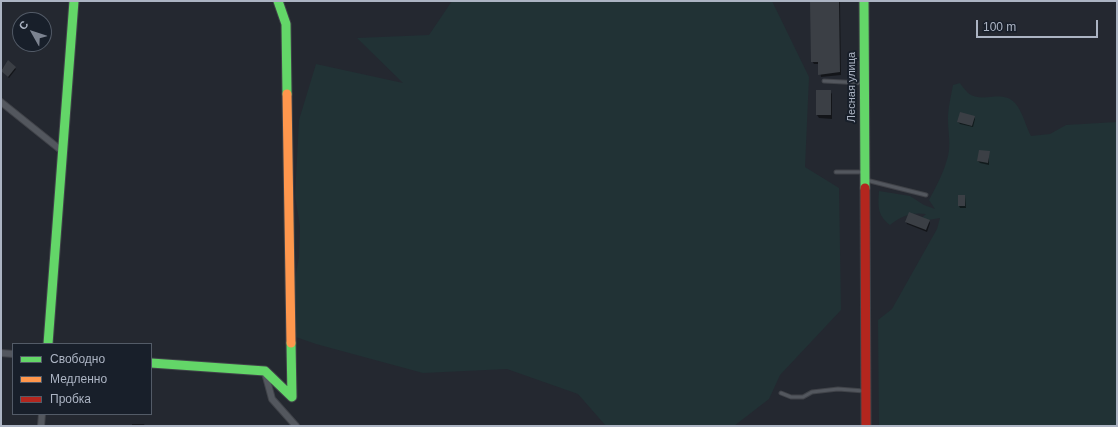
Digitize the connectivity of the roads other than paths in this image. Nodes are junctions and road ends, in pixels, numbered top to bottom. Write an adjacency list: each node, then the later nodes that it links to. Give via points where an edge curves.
1 (74, 1): 7 (street)
2 (278, 1): 15 (street, via 286,24 292,397)
3 (864, 1): 5 (street, Лесная улица)
4 (824, 81): 5 (lane)
5 (864, 83): 9 (street, Лесная улица)
6 (1, 102): 7 (street)
7 (62, 151): 11 (street)
8 (836, 172): 9 (lane)
9 (865, 176): 10 (lane); 16 (street, Лесная улица)
10 (926, 195)
11 (48, 343)
12 (1, 353): 13 (street)
13 (12, 354)
14 (152, 363): 15 (street)
15 (265, 371): 20 (street, via 272,399)
16 (866, 391): 17 (lane, via 838,389 812,392 803,397 791,397); 21 (street, Лесная улица)
17 (781, 393)
18 (42, 415): 19 (street)
19 (41, 426)
20 (296, 426)
21 (866, 426)

